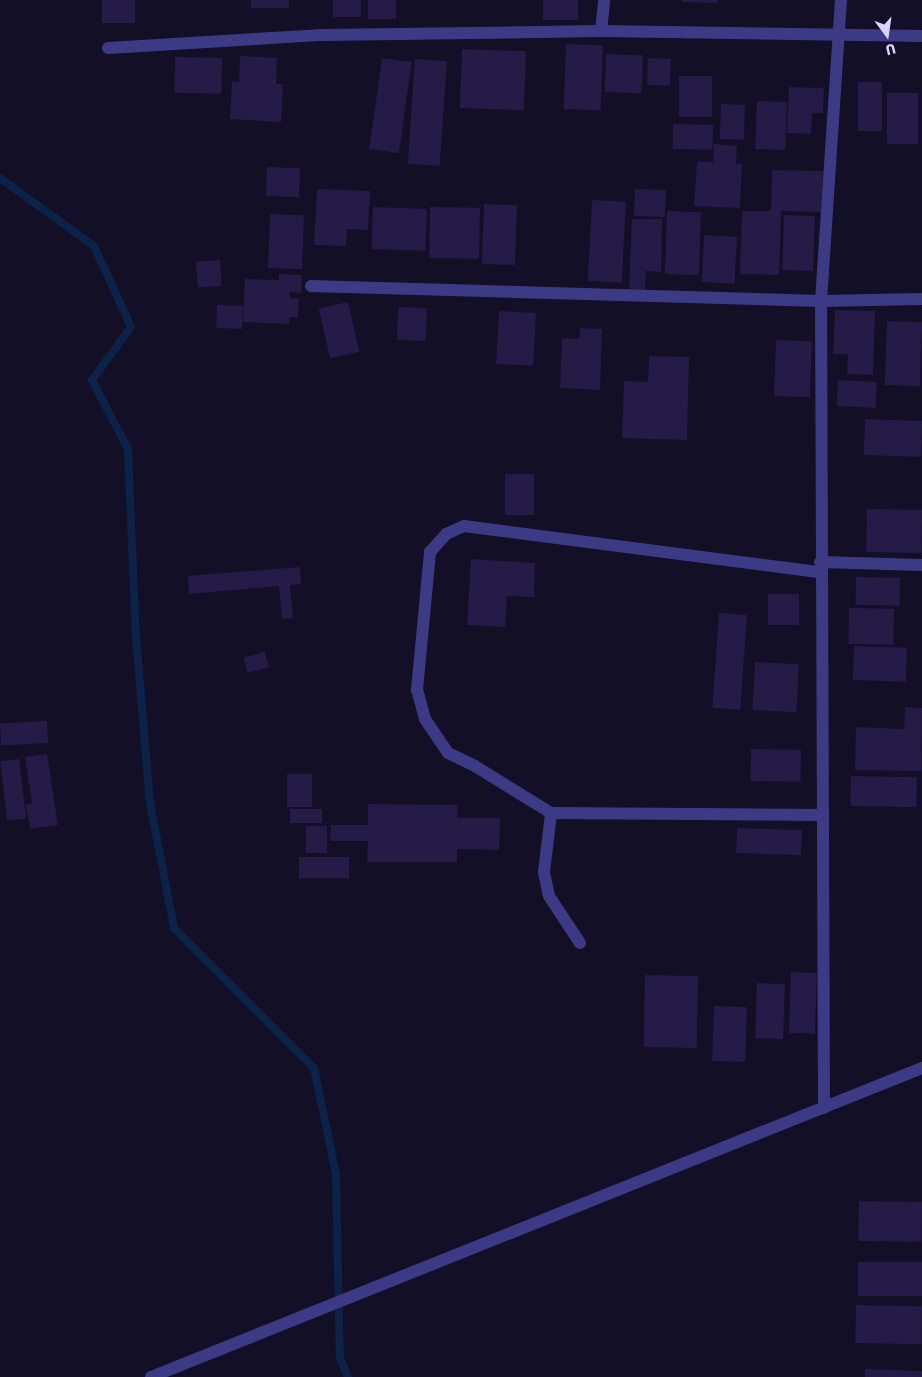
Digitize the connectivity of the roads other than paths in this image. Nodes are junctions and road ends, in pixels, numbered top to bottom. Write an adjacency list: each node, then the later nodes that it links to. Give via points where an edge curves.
1 (604, 0): 3 (street)
2 (841, 0): 4 (street)
3 (601, 31): 4 (street); 6 (street, via 323,35)
4 (840, 36): 5 (street); 9 (street)
5 (922, 36)
6 (108, 48)
7 (311, 286): 9 (street)
8 (922, 299): 9 (street)
9 (821, 301): 11 (street)
10 (922, 565): 11 (street)
11 (820, 567): 12 (street, via 464,526 446,534 430,552 417,690 425,719 448,753); 13 (street)
12 (551, 813): 13 (street); 14 (street, via 544,872 549,896)
13 (823, 816): 16 (street)
14 (580, 943)
15 (922, 1068): 16 (street)
16 (824, 1108): 17 (street)
17 (151, 1377)

